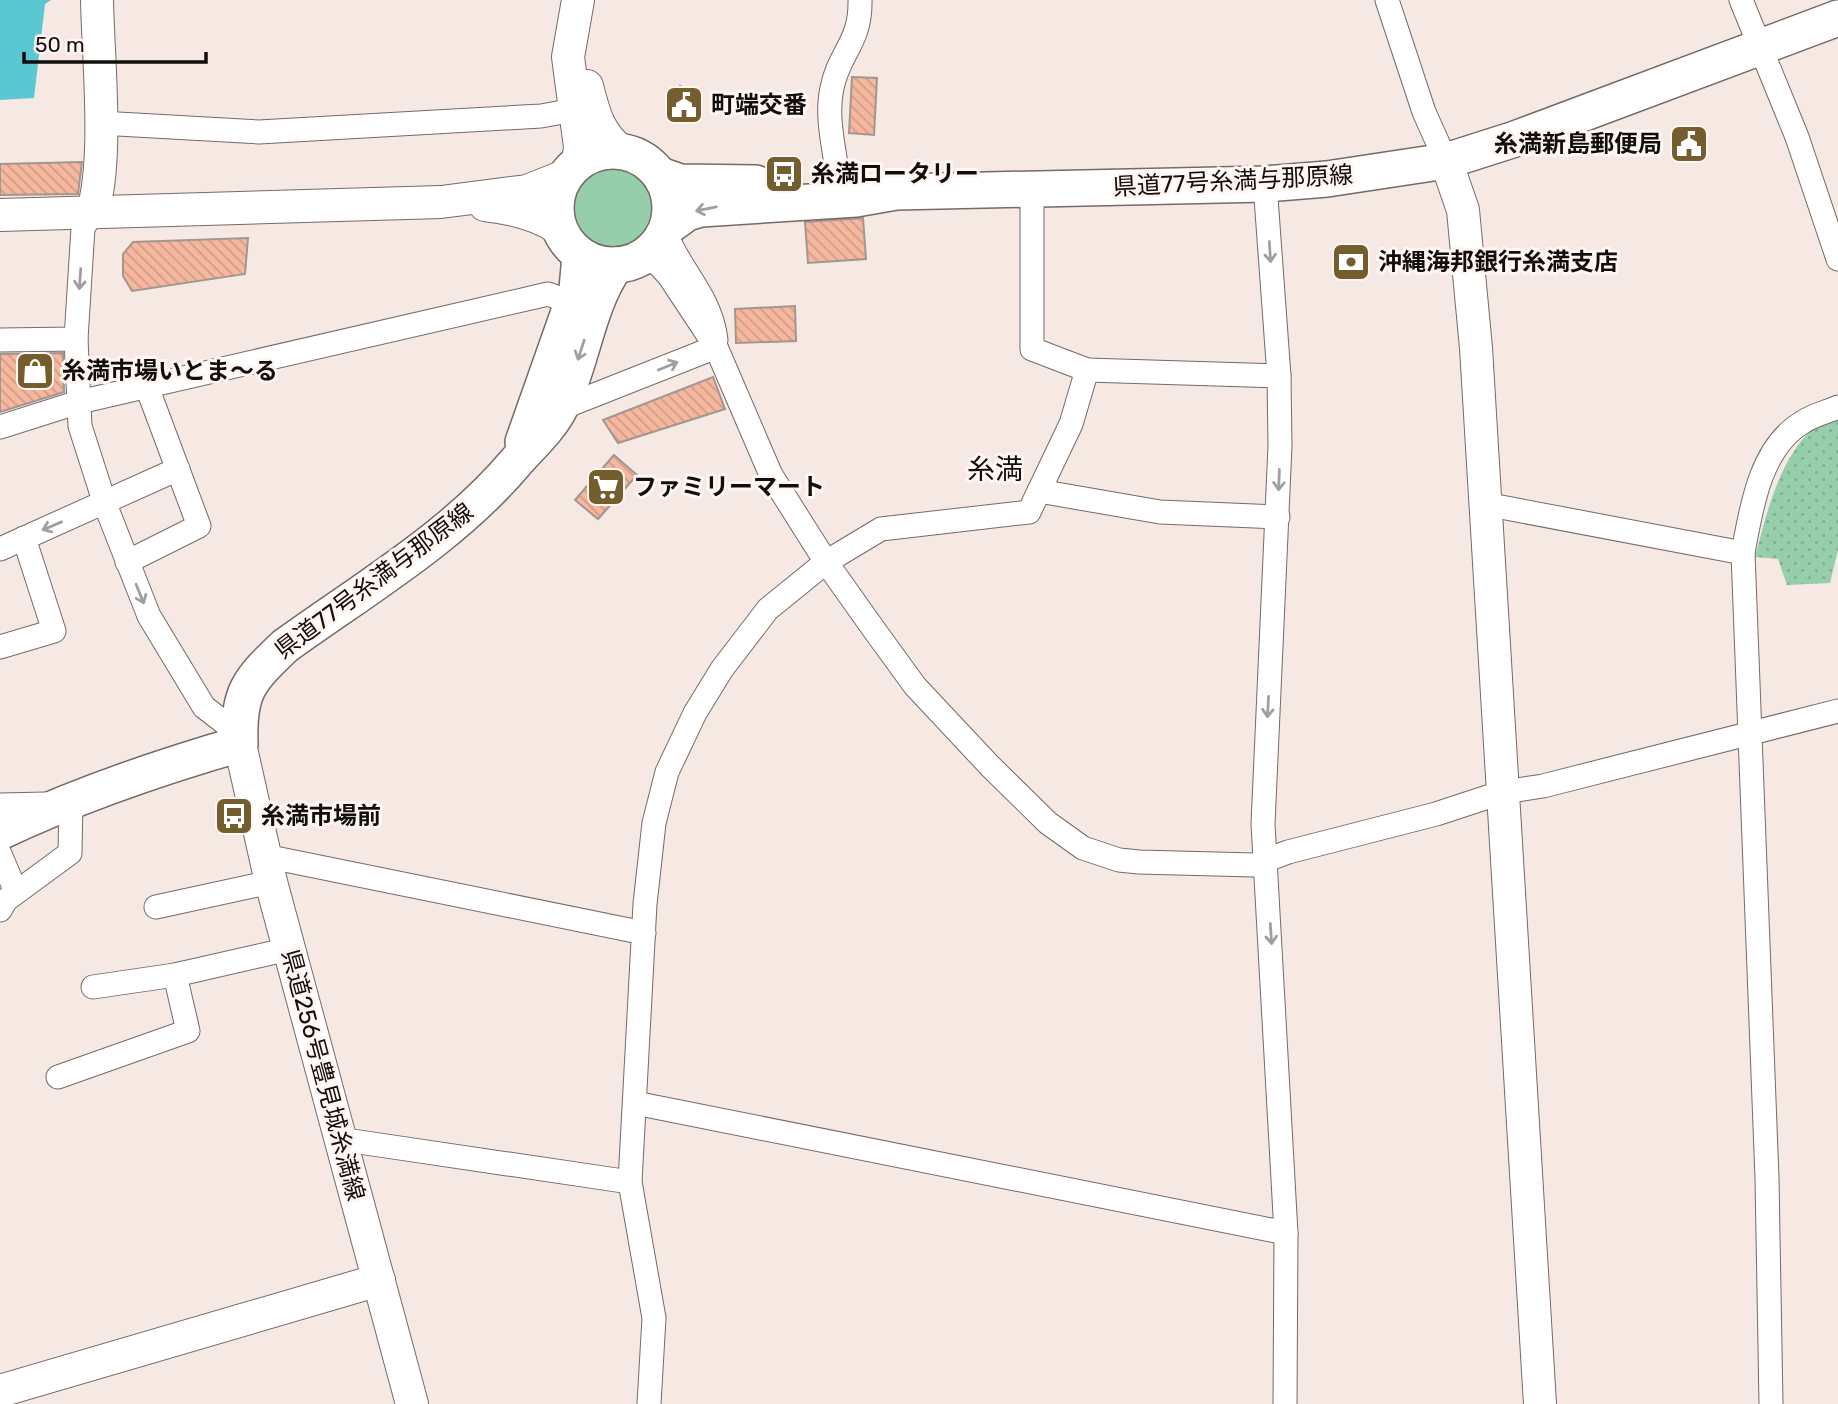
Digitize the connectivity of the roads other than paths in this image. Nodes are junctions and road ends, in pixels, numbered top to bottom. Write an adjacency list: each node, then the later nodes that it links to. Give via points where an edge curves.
1 (97, 0): 9 (street)
2 (860, 0): 15 (street, via 860,24 832,83 828,108)
3 (1387, 0): 11 (street, via 1424,112)
4 (1741, 0): 7 (street)
5 (577, 6): 8 (street, via 568,41); 10 (street, via 585,76 597,122 609,142)
6 (1838, 18): 7 (main road, 県道77号糸満与那原線)
7 (1761, 45): 11 (main road, 県道77号糸満与那原線); 23 (street)
8 (574, 110): 9 (street, via 541,116 259,132); 12 (street, via 580,148)
9 (100, 122): 19 (street, via 97,197)
10 (622, 152): 12 (main road, via 607,151); 13 (main road, via 636,156)
11 (1446, 161): 14 (main road, 県道77号糸満与那原線); 39 (street, via 1465,225)
12 (572, 170): 18 (street, via 527,191); 21 (main road, via 558,192 556,211)
13 (660, 175): 15 (main road, 県道77号糸満与那原線, via 680,182); 22 (main road, via 670,205)
14 (1265, 184): 16 (main road, 県道77号糸満与那原線); 29 (street, one-way to 29)
15 (839, 186): 17 (main road, 県道77号糸満与那原線)
16 (1032, 190): 17 (main road, 県道77号糸満与那原線); 28 (street, via 1032,349)
17 (895, 192): 22 (main road, 県道77号糸満与那原線, one-way to 22, via 856,199 701,209 687,213)
18 (441, 202): 19 (street); 21 (street, via 492,206 548,220)
19 (92, 213): 20 (street); 25 (street, one-way to 25, via 83,228)
20 (0, 215)
21 (570, 242): 22 (main road, via 598,263); 24 (main road, 県道77号糸満与那原線)
22 (648, 245): 27 (street); 27 (street, via 673,252 708,305); 33 (main road, 県道77号糸満与那原線, one-way to 33, via 606,280)
23 (1838, 260)
24 (572, 303): 30 (street, via 548,294); 35 (main road, 県道77号糸満与那原線)
25 (76, 339): 26 (street); 31 (street)
26 (0, 340)
27 (716, 347): 33 (street, one-way to 27); 45 (street, via 771,475)
28 (1087, 370): 29 (street); 37 (street, via 1071,424)
29 (1279, 376): 40 (street, one-way to 40)
30 (147, 387): 31 (street); 36 (street)
31 (79, 402): 34 (street); 38 (street, via 80,426)
32 (1838, 407): 43 (street, via 1801,422 1768,463 1755,491)
33 (559, 409): 35 (main road, 県道77号糸満与那原線)
34 (0, 427)
35 (516, 462): 49 (main road, 県道77号糸満与那原線, via 496,488 463,517 265,665 239,710)
36 (178, 469): 38 (street); 44 (street, via 199,526)
37 (1039, 491): 40 (street, via 1160,512); 45 (street, via 1029,512 881,529)
38 (105, 503): 41 (street, one-way to 41); 44 (street)
39 (1485, 503): 43 (street); 50 (street)
40 (1278, 517): 55 (street, one-way to 55, via 1265,777)
41 (24, 538): 42 (street); 46 (street, via 54,631)
42 (0, 549)
43 (1743, 552): 48 (street)
44 (127, 562): 49 (street, one-way to 49, via 149,617 204,707)
45 (826, 562): 55 (street, via 915,686 1027,805 1068,839 1101,855 1139,862 1241,866); 60 (street, via 768,609 695,713 667,772 654,823)
46 (0, 647)
47 (1838, 711): 48 (street)
48 (1749, 734): 50 (street, via 1544,786); 75 (street)
49 (239, 739): 51 (main road); 56 (street, 県道256号豊見城糸満線)
50 (1503, 792): 55 (street); 74 (street)
51 (65, 802): 52 (street); 53 (main road); 57 (street, via 70,853)
52 (0, 805)
53 (0, 832)
54 (0, 855): 57 (street)
55 (1266, 860): 68 (street, one-way to 68)
56 (268, 869): 58 (street); 60 (street); 61 (street, 県道256号豊見城糸満線)
57 (16, 892): 59 (street)
58 (156, 907)
59 (0, 910)
60 (644, 933): 65 (street)
61 (289, 949): 62 (street); 66 (street, 県道256号豊見城糸満線)
62 (175, 975): 63 (street); 64 (street, via 188,1031)
63 (93, 987)
64 (58, 1077)
65 (635, 1103): 67 (street); 68 (street)
66 (339, 1139): 67 (street); 69 (street, 県道256号豊見城糸満線)
67 (630, 1182): 72 (street, via 654,1318)
68 (1286, 1233): 73 (street)
69 (379, 1280): 70 (street); 71 (street, 県道256号豊見城糸満線)
70 (0, 1391)
71 (412, 1404)
72 (649, 1404)
73 (1285, 1404)
74 (1540, 1404)
75 (1771, 1404)

